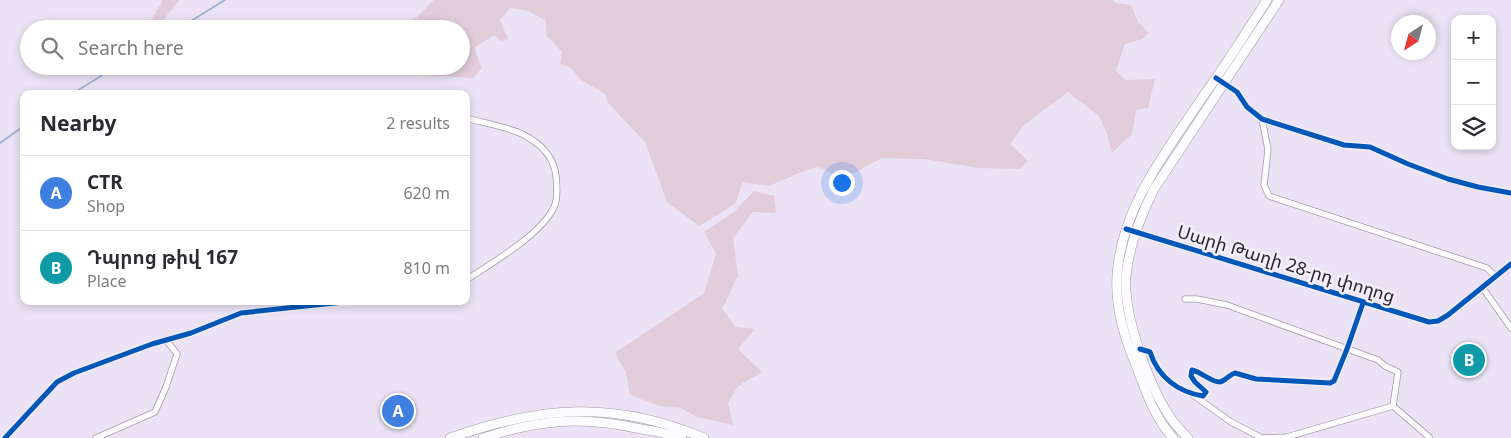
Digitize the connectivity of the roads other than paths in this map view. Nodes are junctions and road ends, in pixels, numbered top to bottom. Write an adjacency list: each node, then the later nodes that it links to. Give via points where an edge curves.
1 (1267, 0): 3 (main road)
2 (1279, 0): 4 (main road)
3 (1216, 78): 4 (street); 8 (main road, via 1153,172 1140,194)
4 (1225, 82): 6 (street); 9 (main road, via 1154,189)
5 (470, 119): 12 (street, via 521,134 546,150 555,167 557,185 555,205 544,223)
6 (1262, 119): 7 (street, via 1344,145 1370,147 1448,179); 11 (street, via 1268,150 1264,185 1269,196 1487,268)
7 (1511, 193)
8 (1126, 230): 9 (street, Սարի Թաղի 28-րդ փողոց); 31 (main road, via 1117,275 1123,329 1150,400)
9 (1136, 232): 15 (street, Սարի Թաղի 28-րդ փողոց); 19 (main road, via 1126,278 1129,311)
10 (1511, 264): 11 (street)
11 (1495, 276): 13 (street)
12 (470, 277)
13 (1482, 287): 15 (street, Սարի Թաղի 28-րդ փողոց, via 1438,321 1429,322); 17 (street)
14 (1185, 299): 20 (street, via 1227,306)
15 (1362, 303): 20 (street)
16 (316, 305): 18 (street, via 241,313)
17 (1511, 328)
18 (166, 340): 25 (street, via 57,382); 26 (street, via 177,354 155,412)
19 (1140, 349): 21 (street, via 1150,352 1159,373); 32 (main road, via 1166,412)
20 (1347, 349): 21 (street, via 1334,381 1330,383 1256,379 1235,373 1216,382 1192,370 1191,376 1206,392 1204,396); 22 (street, via 1378,360 1398,372)
21 (1191, 394): 22 (street, via 1231,422 1262,438 1287,437)
22 (1393, 406): 24 (street)
23 (465, 436): 27 (main road); 30 (main road, via 522,418 578,411 648,419)
24 (1429, 437)
25 (5, 438)
26 (96, 438)
27 (450, 438)
28 (483, 438): 29 (main road, via 534,424 572,420 611,422)
29 (682, 438)
30 (704, 438)
31 (1173, 438)
32 (1188, 438)

